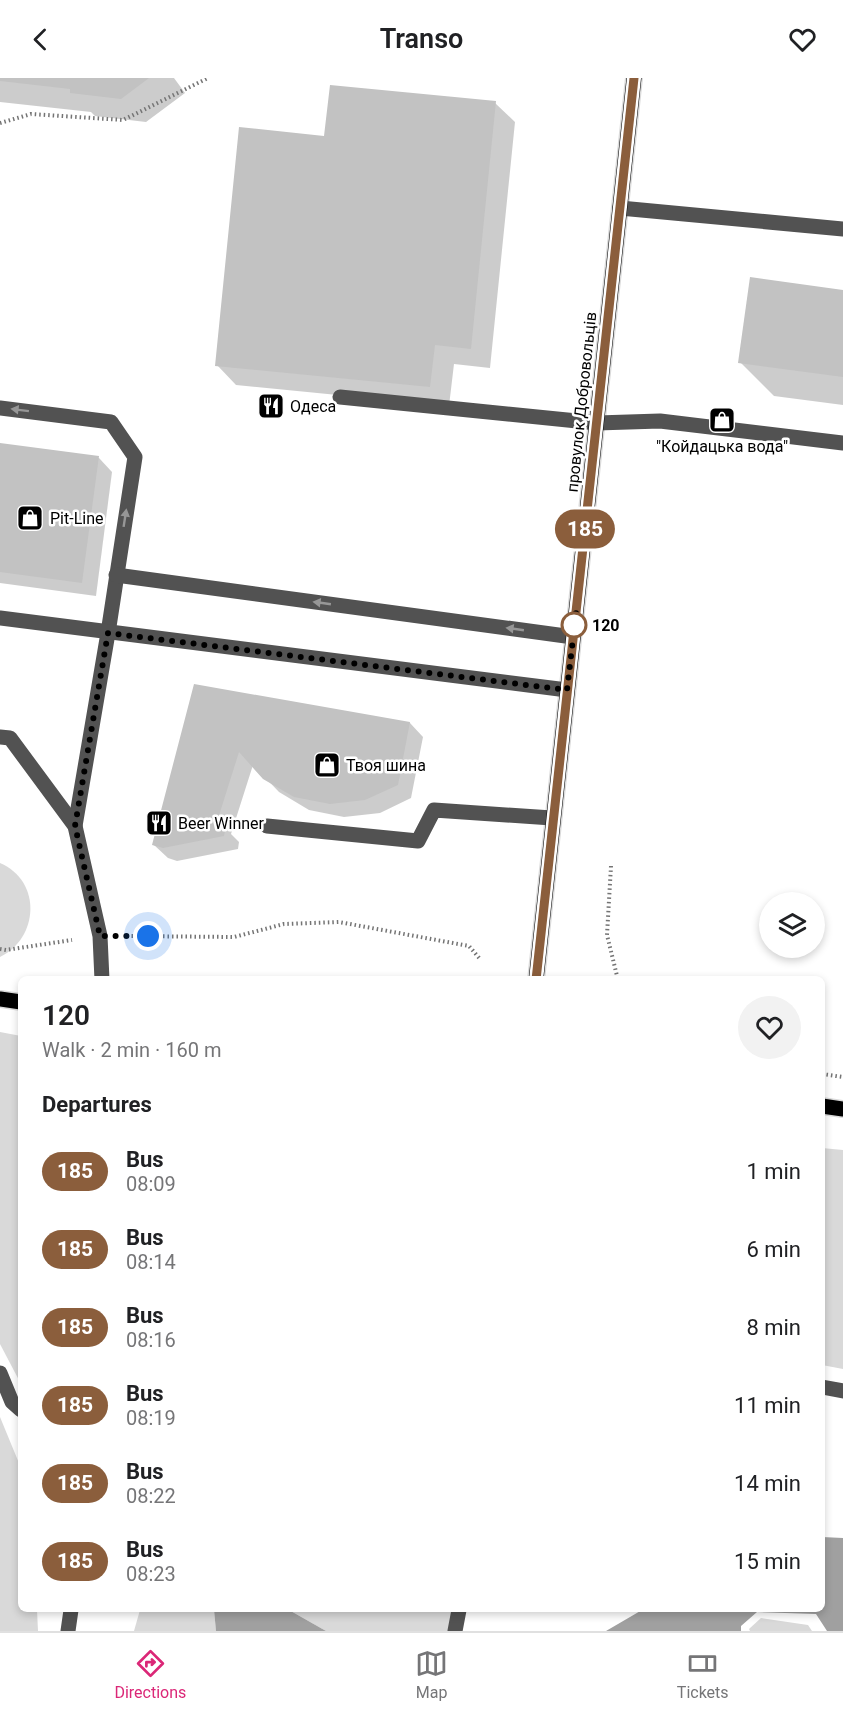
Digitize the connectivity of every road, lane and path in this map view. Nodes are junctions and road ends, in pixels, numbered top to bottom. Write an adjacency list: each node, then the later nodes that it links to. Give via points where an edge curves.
1 (208, 78): 3 (path, via 123,120 31,114)
2 (634, 78): 4 (main road, провулок Добровольців)
3 (0, 123)
4 (620, 208): 5 (street); 8 (main road, провулок Добровольців)
5 (843, 230)
6 (340, 397): 8 (street)
7 (0, 408): 10 (street, one-way to 7, via 135,457 111,422)
8 (597, 423): 9 (street, via 660,421); 13 (main road, провулок Добровольців)
9 (843, 443)
10 (116, 575): 12 (street); 13 (street, one-way to 10)
11 (0, 618): 12 (street)
12 (108, 633): 14 (street); 17 (street)
13 (573, 637): 14 (main road, провулок Добровольців)
14 (567, 690): 16 (main road, провулок Добровольців)
15 (0, 737): 17 (street, via 10,738)
16 (552, 818): 18 (street, via 434,810 418,841); 24 (main road, провулок Добровольців)
17 (75, 826): 20 (street)
18 (267, 826)
19 (611, 866): 25 (path, via 607,935)
20 (100, 936): 21 (path); 22 (path, via 234,937 284,924 339,922 469,946); 23 (street)
21 (0, 949)
22 (480, 959)
23 (102, 976)
24 (536, 976)
25 (617, 976)
26 (0, 999): 27 (main road)
27 (18, 1002)
28 (825, 1074): 29 (path)
29 (843, 1077)
30 (825, 1106): 31 (main road)
31 (843, 1108)
32 (0, 1373): 35 (street)
33 (825, 1388): 34 (street)
34 (843, 1391)
35 (18, 1407)
36 (71, 1612): 38 (street)
37 (459, 1612): 39 (street)
38 (68, 1631)
39 (455, 1631)

